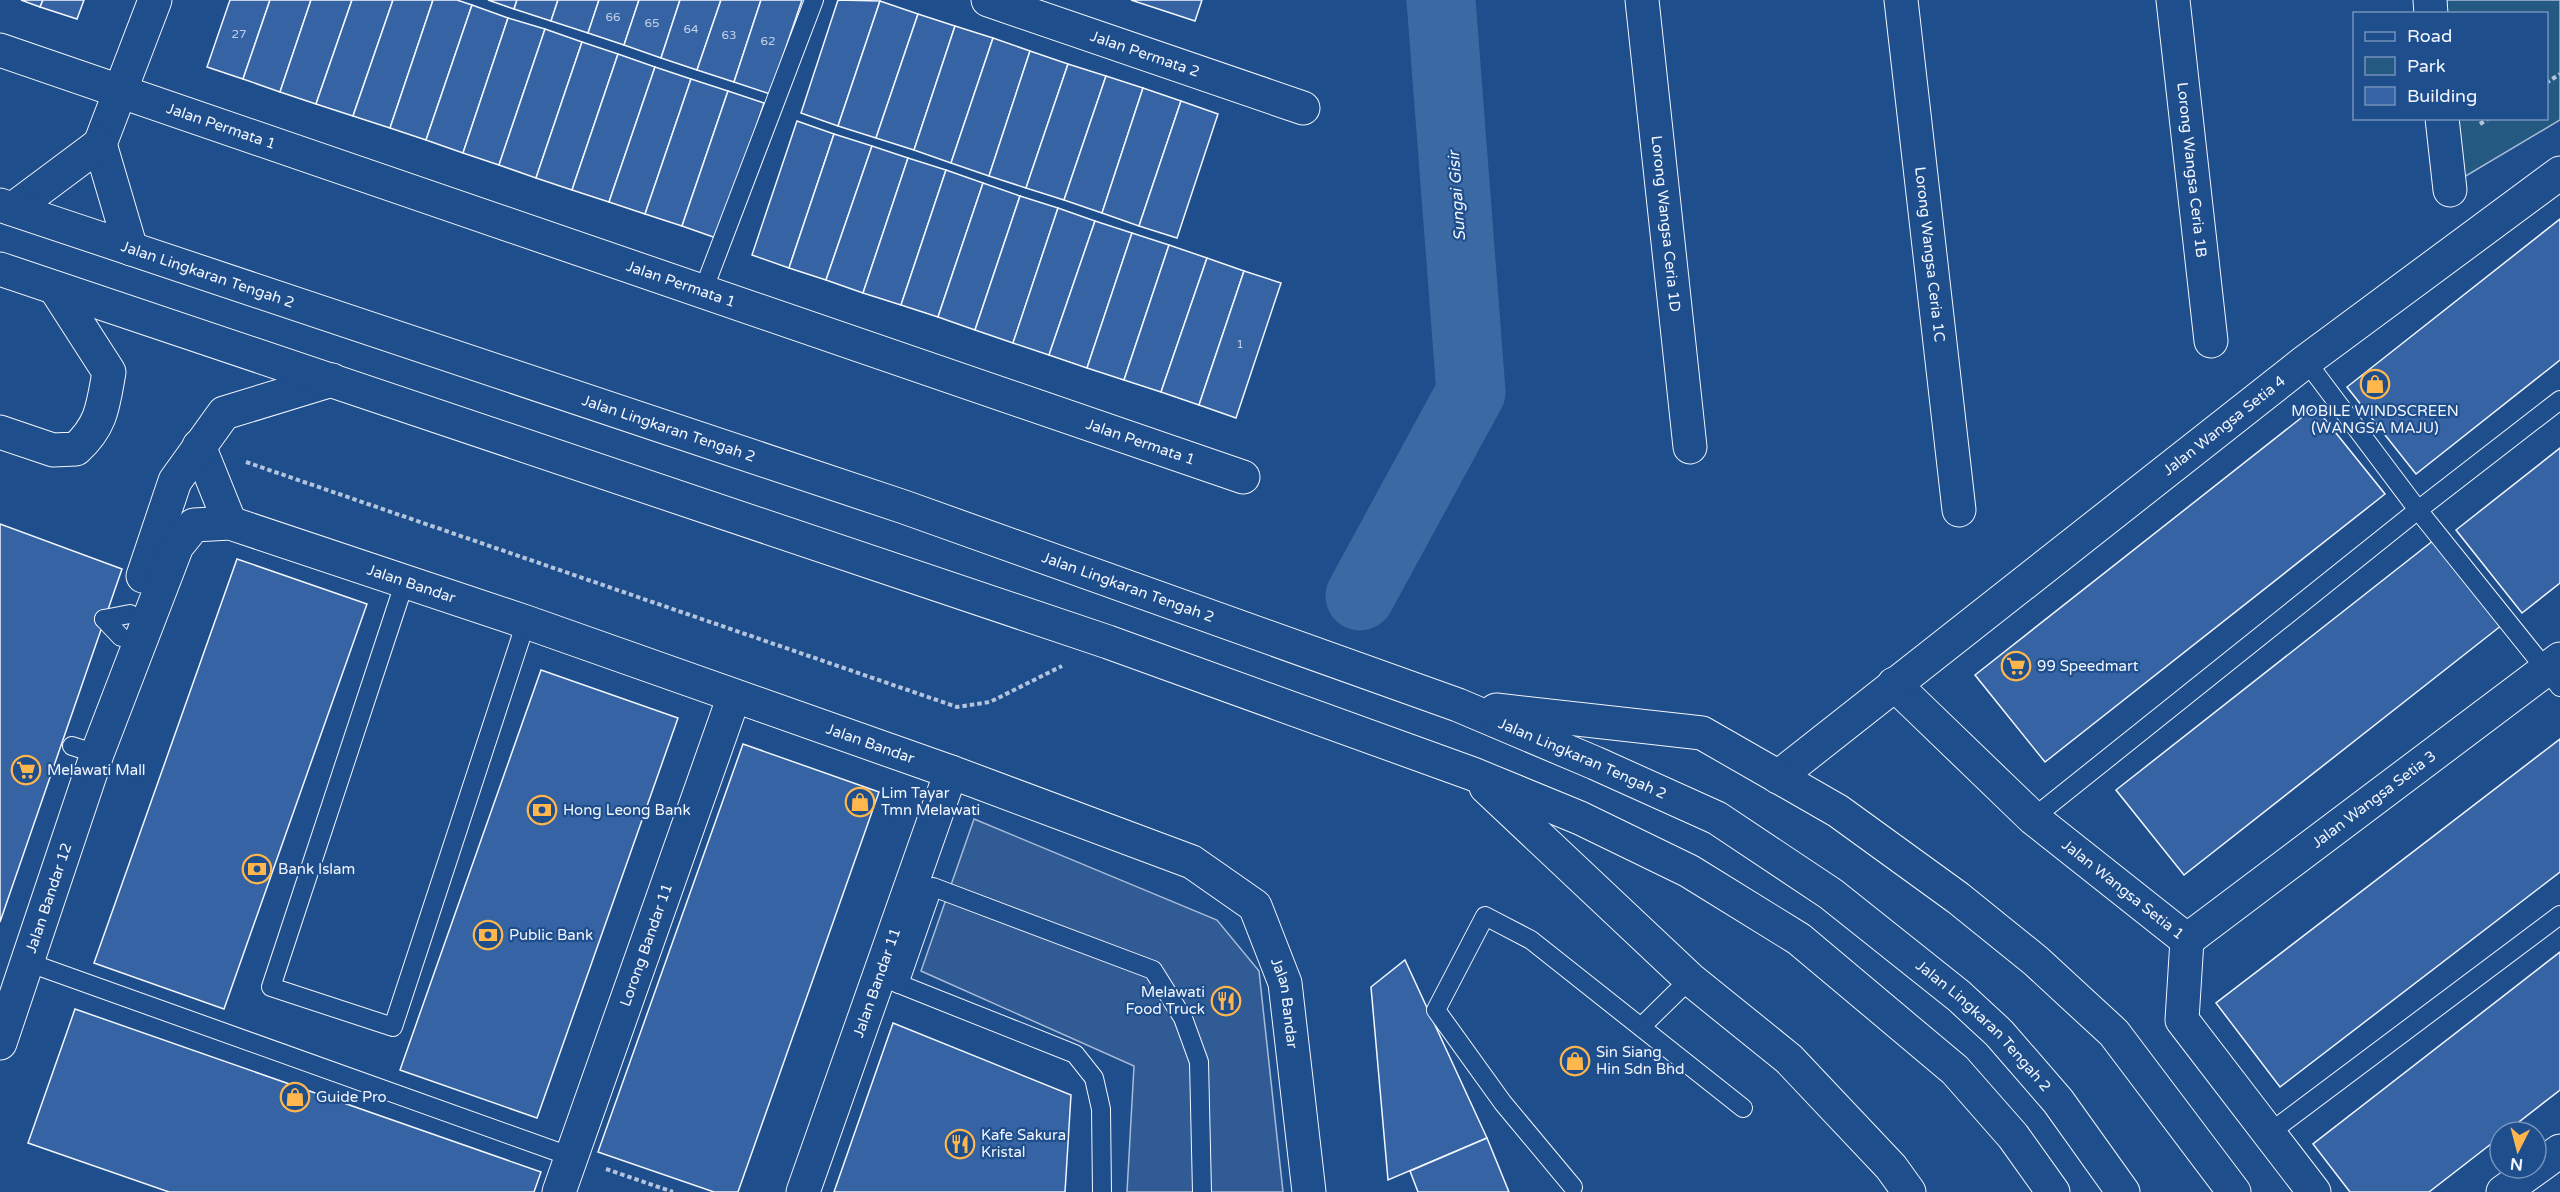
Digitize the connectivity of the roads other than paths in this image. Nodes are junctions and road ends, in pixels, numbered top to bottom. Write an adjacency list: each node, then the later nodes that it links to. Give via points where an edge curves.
1 (155, 0): 8 (main road)
2 (814, 0): 18 (lane)
3 (988, 0): 9 (main road, Jalan Permata 2)
4 (1642, 0): 25 (main road, Lorong Wangsa Ceria 1D)
5 (1901, 0): 27 (main road, Lorong Wangsa Ceria 1C)
6 (2174, 0): 19 (main road, Lorong Wangsa Ceria 1B)
7 (0, 50): 8 (main road, Jalan Permata 1)
8 (120, 91): 11 (main road); 18 (main road, Jalan Permata 1)
9 (1304, 108)
10 (2442, 120): 13 (main road)
11 (100, 144): 14 (main road); 15 (main road)
12 (2560, 173): 20 (main road, Jalan Wangsa Setia 4)
13 (2450, 190)
14 (7, 207): 15 (main road, Jalan Lingkaran Tengah 2)
15 (131, 249): 35 (main road, Jalan Lingkaran Tengah 2, via 904,507)
16 (0, 270): 17 (main road)
17 (55, 288): 21 (main road); 23 (main road, via 109,372 102,414 90,436 76,449 52,450)
18 (703, 291): 26 (main road, Jalan Permata 1)
19 (2211, 341)
20 (2306, 361): 28 (lane); 33 (main road, Jalan Wangsa Setia 4)
21 (332, 380): 24 (main road, via 224,414); 38 (main road, via 1108,642)
22 (2560, 400): 28 (lane)
23 (0, 432)
24 (199, 446): 29 (main road); 36 (main road, via 175,481)
25 (1690, 447)
26 (1243, 477)
27 (1959, 510)
28 (2418, 510): 32 (lane); 40 (lane)
29 (230, 523): 30 (main road, Jalan Bandar); 36 (main road, Jalan Bandar, via 194,525 177,546)
30 (405, 581): 31 (main road, Jalan Bandar); 31 (lane, via 271,987 393,1027)
31 (526, 622): 34 (main road, Jalan Bandar)
32 (2556, 672): 42 (main road, Jalan Wangsa Setia 3)
33 (1894, 684): 39 (main road, Jalan Wangsa Setia 4); 40 (main road, Jalan Wangsa Setia 1)
34 (734, 696): 37 (main road, Jalan Bandar); 51 (main road, Lorong Bandar 11)
35 (1458, 705): 39 (main road, via 1702,733); 60 (main road, Jalan Lingkaran Tengah 2, via 1717,818 1831,894 1959,996 1999,1033 2058,1101)
36 (84, 750): 43 (main road, Jalan Bandar 12)
37 (951, 772): 45 (main road, Jalan Bandar 11); 57 (main road, Jalan Bandar, via 1192,862 1255,906 1284,983)
38 (1473, 774): 44 (main road); 59 (main road, via 1580,818 1699,877 1799,939 1954,1070 2013,1136)
39 (1778, 777): 61 (main road, via 1838,811 1958,898 2036,962 2114,1033)
40 (2033, 818): 42 (main road, Jalan Wangsa Setia 1)
41 (2560, 915): 49 (lane)
42 (2187, 940): 49 (main road, Jalan Wangsa Setia 1, via 2182,1020)
43 (27, 962): 47 (main road, Jalan Bandar 12); 51 (lane)
44 (1690, 979): 46 (lane); 58 (main road, via 1789,1059 1891,1167)
45 (889, 980): 54 (main road, Jalan Bandar 11); 55 (lane, via 1075,1054 1094,1078 1101,1109); 56 (lane, via 933,887 1153,970 1183,1018 1199,1062)
46 (1641, 1027): 48 (lane); 52 (lane, via 1531,940 1485,916 1436,1010 1503,1103)
47 (0, 1043)
48 (1743, 1108)
49 (2268, 1134): 62 (main road, Jalan Wangsa Setia 1)
50 (2560, 1151): 63 (main road)
51 (572, 1157): 53 (main road, Lorong Bandar 11)
52 (1573, 1187)
53 (559, 1192)
54 (803, 1192)
55 (1102, 1192)
56 (1202, 1192)
57 (1309, 1192)
58 (1909, 1192)
59 (2053, 1192)
60 (2123, 1192)
61 (2234, 1192)
62 (2314, 1192)
63 (2503, 1192)

